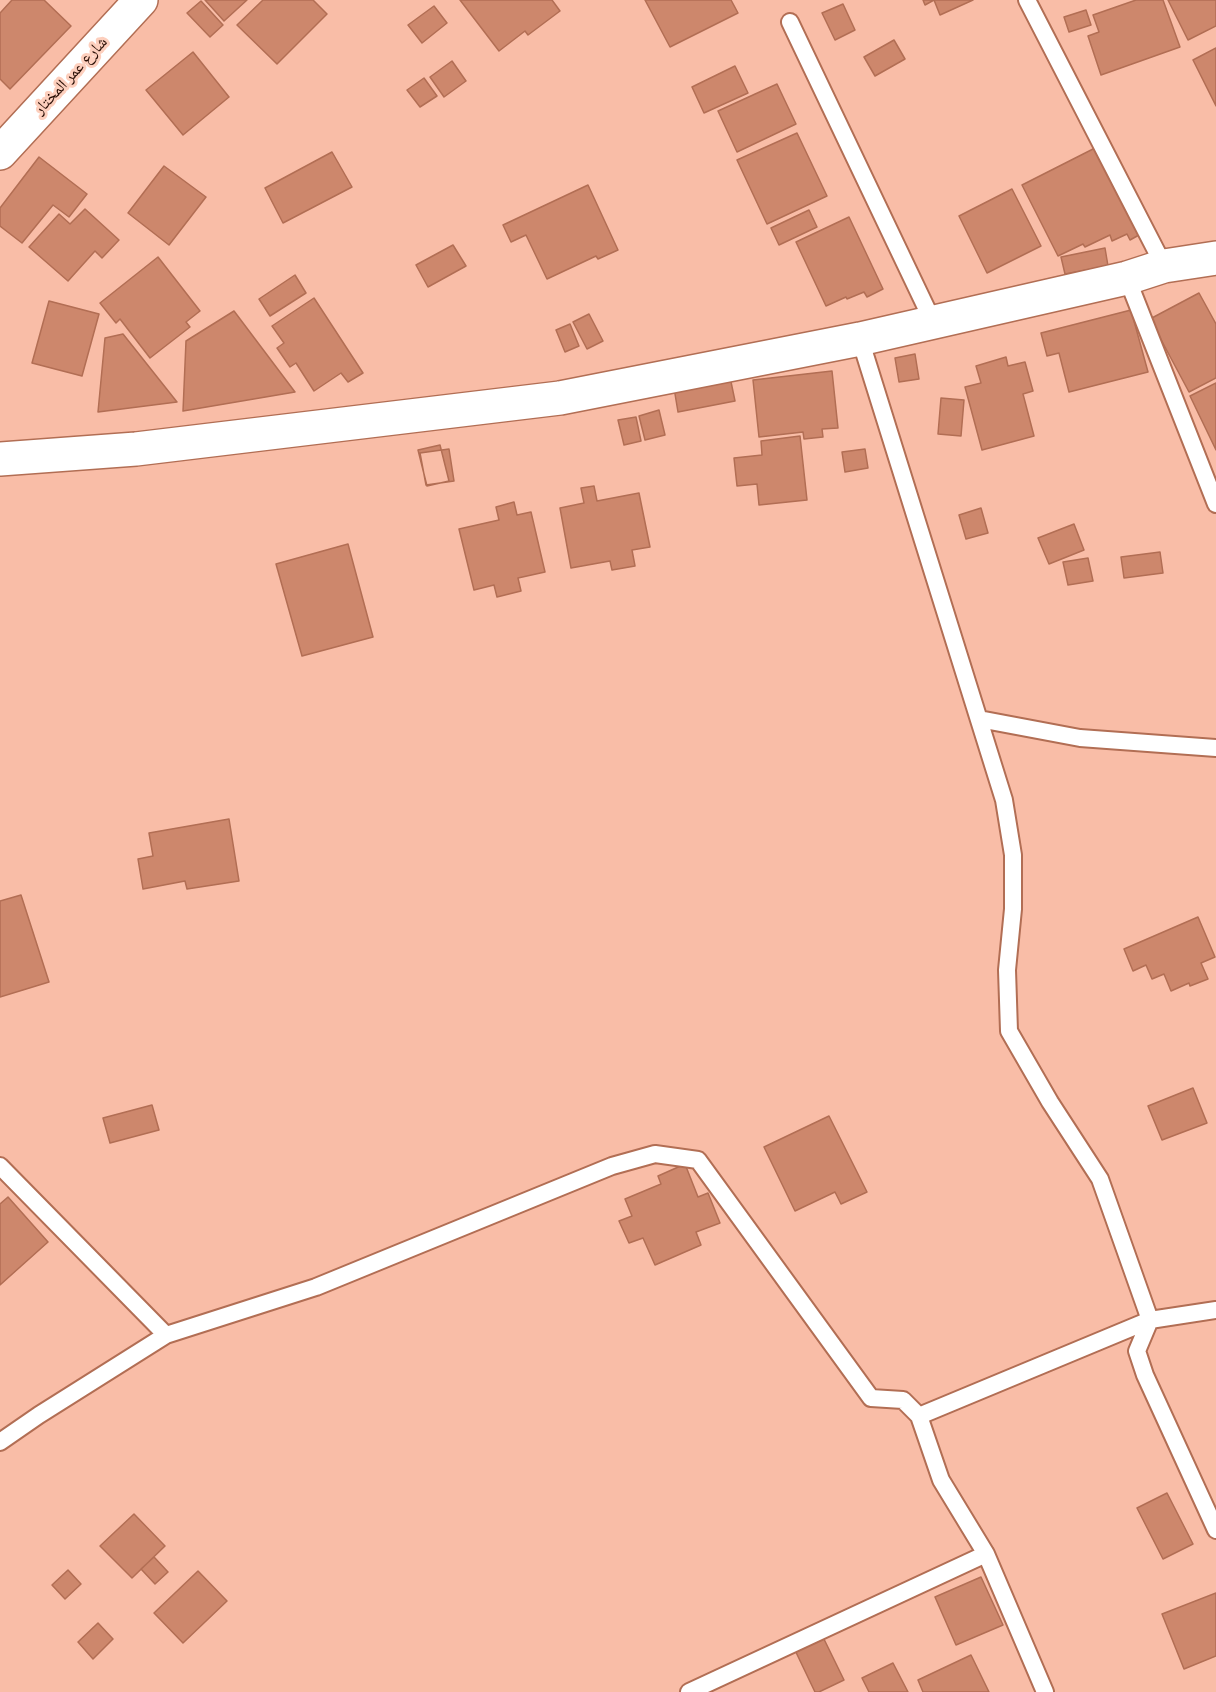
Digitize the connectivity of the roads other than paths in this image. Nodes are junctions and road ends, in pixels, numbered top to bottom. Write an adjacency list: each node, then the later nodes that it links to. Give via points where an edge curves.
1 (141, 0): 4 (street, شارع عمر المختار)
2 (1027, 0): 6 (lane)
3 (790, 22): 8 (lane)
4 (0, 153)
5 (1216, 258): 6 (street)
6 (1164, 266): 7 (street)
7 (1127, 278): 8 (street); 11 (lane)
8 (933, 322): 9 (street)
9 (860, 339): 10 (street, via 560,398 136,449); 12 (lane)
10 (0, 459)
11 (1216, 504)
12 (979, 719): 13 (lane, via 1080,738); 16 (lane, via 1004,800 1013,855 1007,970 1009,1031 1100,1179)
13 (1216, 748)
14 (0, 1166): 17 (lane)
15 (1216, 1310): 16 (lane)
16 (1150, 1320): 18 (lane); 20 (lane, via 1137,1351)
17 (166, 1335): 18 (lane, via 316,1287 612,1166 656,1154 698,1160 871,1398 903,1400); 19 (lane)
18 (919, 1416): 21 (lane, via 941,1480)
19 (0, 1442)
20 (1216, 1530)
21 (986, 1554): 22 (lane); 23 (lane)
22 (689, 1692)
23 (1045, 1692)

